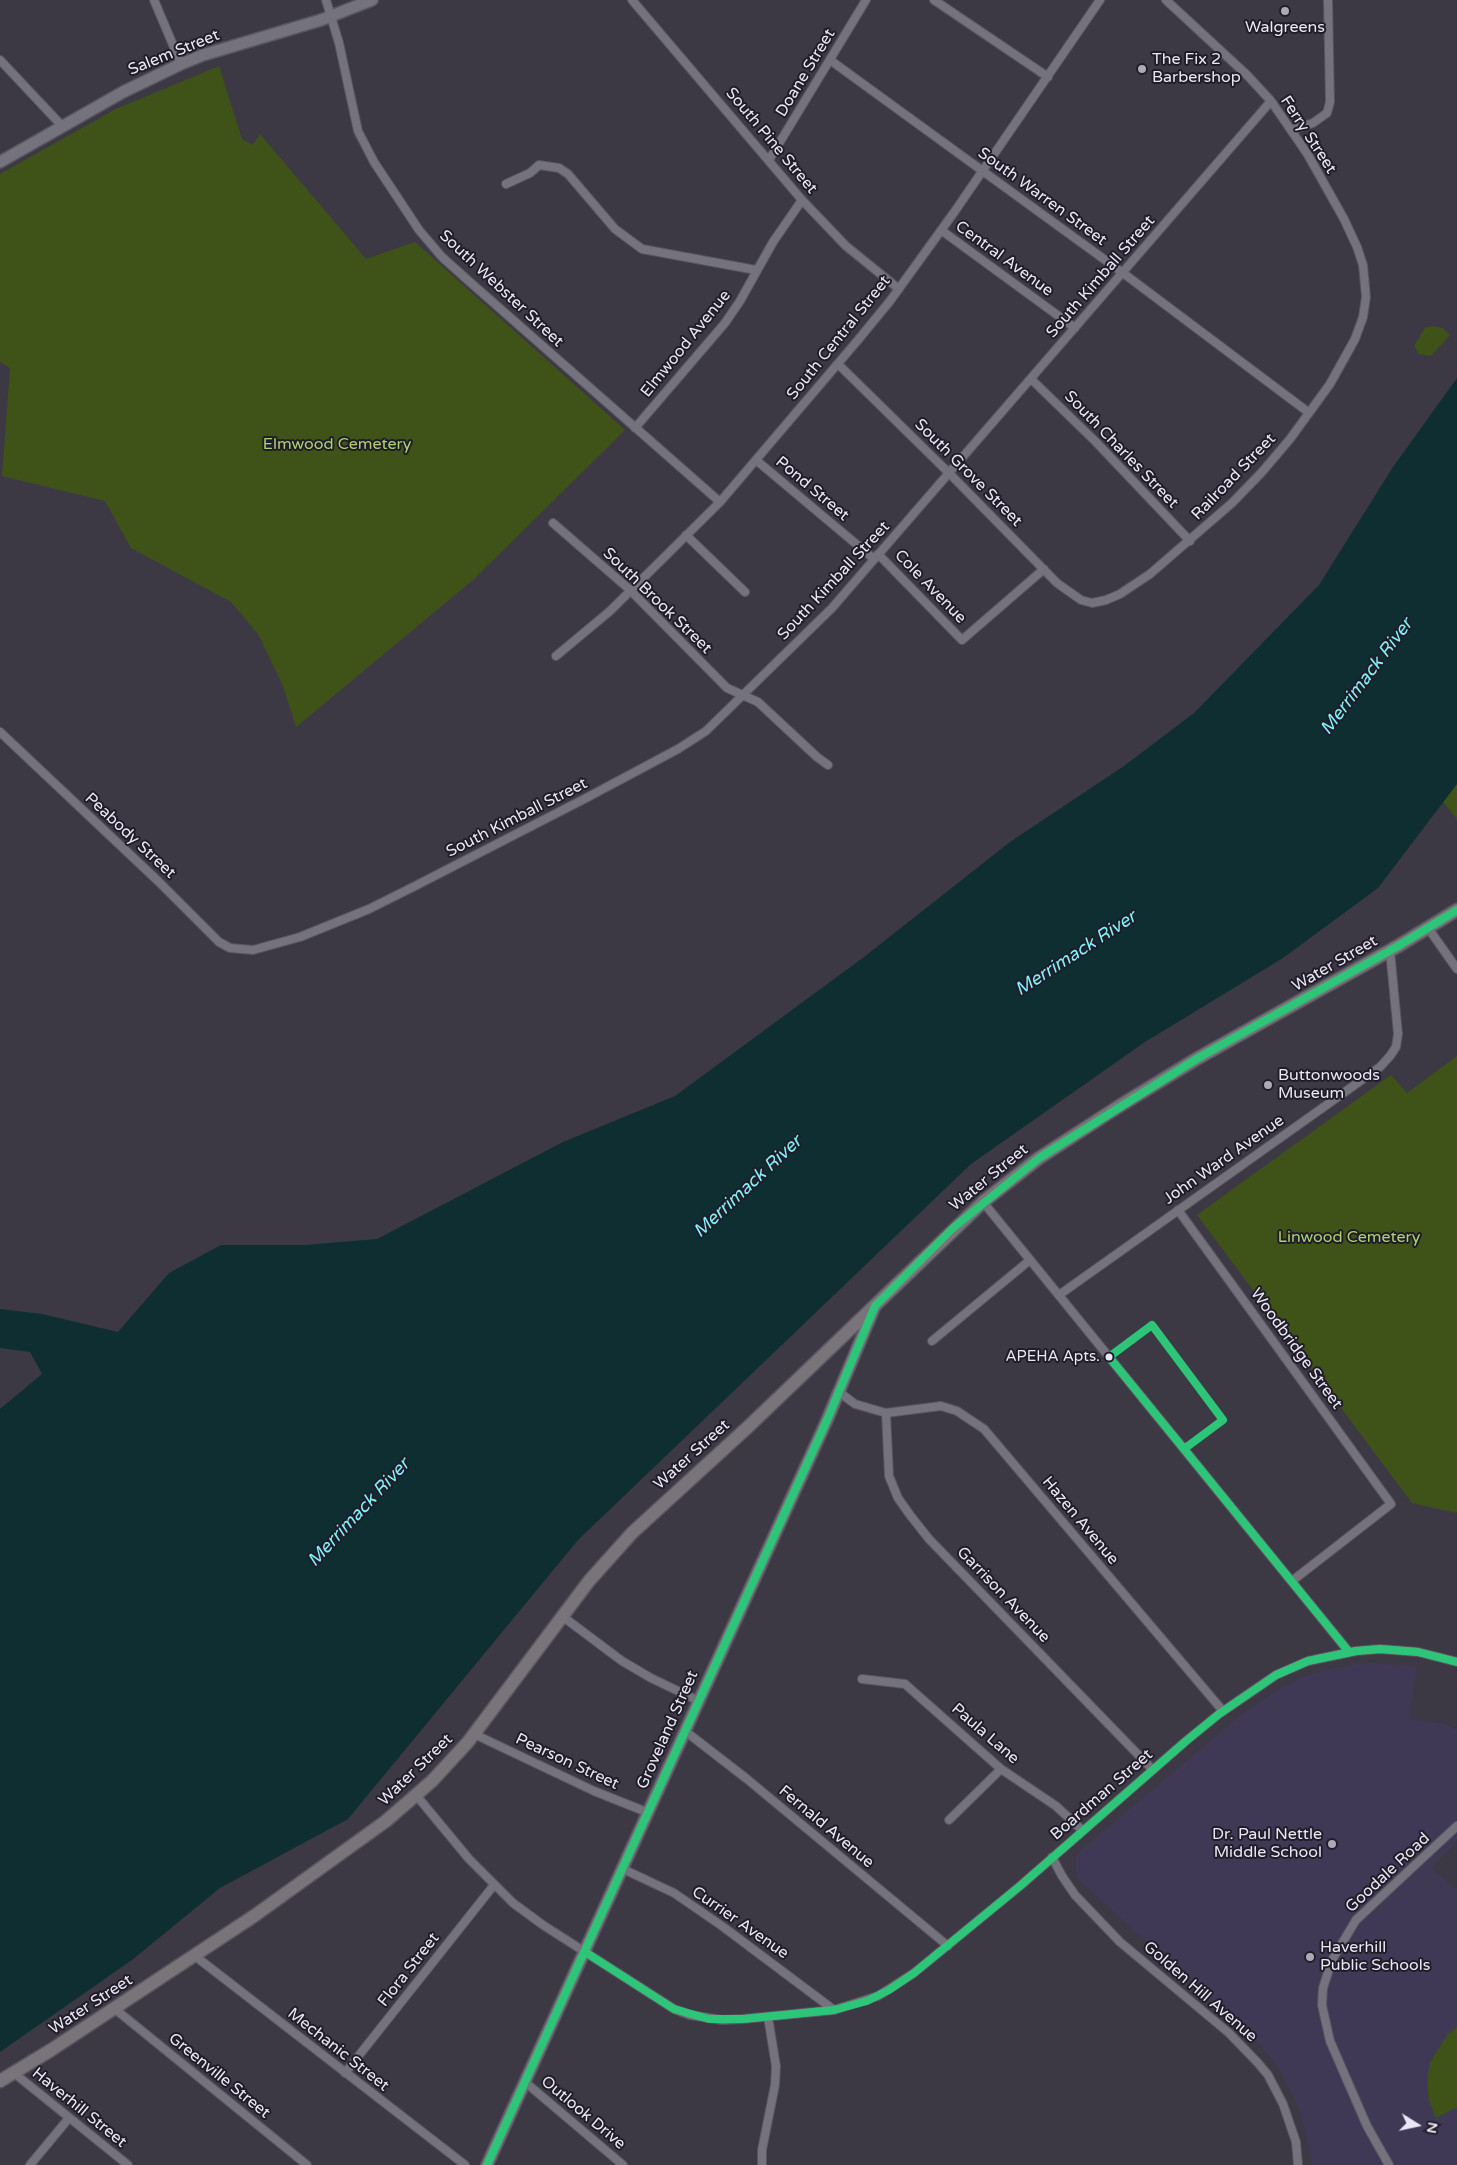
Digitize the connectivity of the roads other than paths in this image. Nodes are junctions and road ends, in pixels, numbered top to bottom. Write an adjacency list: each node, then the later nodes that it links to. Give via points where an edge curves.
1 (154, 0): 13 (street)
2 (326, 0): 10 (street, South Webster Street)
3 (372, 0): 10 (main road, Salem Street)
4 (632, 0): 18 (street, South Pine Street)
5 (866, 0): 12 (street, Doane Street)
6 (934, 0): 14 (street)
7 (1100, 0): 14 (street, South Central Street)
8 (1166, 0): 15 (street, Ferry Street)
9 (1328, 0): 17 (street, via 1328,113 1313,123)
10 (332, 16): 13 (main road, Salem Street); 32 (street, South Webster Street, via 358,131 419,230 442,257)
11 (0, 60): 16 (street)
12 (830, 60): 18 (street, Doane Street); 20 (street, South Warren Street)
13 (181, 64): 16 (main road, Salem Street, via 123,92)
14 (1048, 77): 20 (street, South Central Street)
15 (1271, 101): 17 (street, Ferry Street); 26 (street, South Kimball Street)
16 (63, 127): 19 (main road, Salem Street)
17 (1292, 130): 24 (street, Ferry Street, via 1344,219)
18 (769, 160): 22 (street, South Pine Street)
19 (0, 162)
20 (983, 171): 23 (street, South Central Street); 26 (street, South Warren Street)
21 (506, 184): 25 (street, via 539,165 559,168 568,174 615,229 642,249)
22 (802, 200): 25 (street, Elmwood Avenue); 27 (street, South Pine Street, via 846,246)
23 (941, 230): 27 (street, South Central Street); 28 (street, Central Avenue)
24 (1362, 260): 31 (street, Railroad Street, via 1366,297 1363,317 1355,339 1330,384)
25 (756, 270): 32 (street, Elmwood Avenue, via 725,323)
26 (1123, 273): 28 (street, South Kimball Street); 31 (street, South Warren Street)
27 (898, 289): 29 (street, South Central Street)
28 (1075, 328): 30 (street, South Kimball Street)
29 (838, 364): 33 (street, South Central Street); 34 (street, South Grove Street)
30 (1031, 379): 34 (street, South Kimball Street); 38 (street, South Charles Street)
31 (1308, 412): 38 (street, Railroad Street, via 1262,472)
32 (635, 428): 35 (street, South Webster Street)
33 (756, 460): 35 (street, South Central Street); 39 (street, Pond Street)
34 (949, 473): 39 (street, South Kimball Street); 40 (street, South Grove Street)
35 (720, 502): 37 (street, South Central Street)
36 (553, 524): 41 (street, South Brook Street)
37 (686, 535): 41 (street, South Central Street); 42 (street)
38 (1190, 541): 43 (street, Railroad Street, via 1120,594 1092,603)
39 (876, 556): 40 (street, Cole Avenue, via 962,640); 45 (street, South Kimball Street, via 832,608)
40 (1044, 569): 43 (street, South Grove Street)
41 (629, 590): 44 (street, South Central Street, via 610,611); 45 (street, South Brook Street, via 726,688)
42 (745, 592)
43 (1081, 600)
44 (556, 656)
45 (743, 695): 47 (street, South Brook Street, via 758,702); 50 (street, South Kimball Street, via 706,731 678,749 417,886 300,936)
46 (0, 732): 50 (street, Peabody Street, via 219,942)
47 (828, 765)
48 (1457, 910): 49 (main road, Water Street)
49 (1428, 928): 51 (main road, Water Street); 52 (street)
50 (245, 951)
51 (1390, 951): 53 (main road, Water Street, via 1198,1058 1121,1105 1039,1158); 54 (street, John Ward Avenue, via 1398,1034 1396,1047 1390,1056 1380,1067)
52 (1457, 969)
53 (983, 1202): 55 (street); 57 (main road, Water Street)
54 (1178, 1210): 56 (street, John Ward Avenue); 61 (street, Woodbridge Street, via 1392,1504)
55 (1030, 1260): 56 (street); 58 (street)
56 (1059, 1295): 61 (street)
57 (875, 1306): 59 (main road, Groveland Street); 62 (main road, Water Street, via 632,1533)
58 (932, 1341)
59 (839, 1392): 60 (street, via 854,1404); 66 (main road, Groveland Street)
60 (886, 1413): 67 (street, Hazen Avenue, via 941,1406 957,1411 984,1429); 71 (street, Garrison Avenue, via 889,1476 898,1498 910,1515 929,1539)
61 (1292, 1581): 63 (street)
62 (562, 1616): 66 (street, via 651,1678); 69 (main road, Water Street)
63 (1349, 1652): 64 (street, Boardman Street, via 1399,1650); 67 (street, Boardman Street, via 1300,1664)
64 (1457, 1662)
65 (862, 1679): 70 (street, Paula Lane, via 905,1684)
66 (699, 1701): 68 (main road, Groveland Street)
67 (1223, 1711): 71 (street, Boardman Street)
68 (685, 1731): 73 (main road, Groveland Street); 80 (street, Fernald Avenue)
69 (474, 1734): 72 (main road, Water Street, via 432,1782); 73 (street, Pearson Street)
70 (1002, 1769): 74 (street); 76 (street, Paula Lane, via 1056,1806)
71 (1152, 1770): 76 (street, Boardman Street)
72 (416, 1795): 79 (street, Boardman Street); 82 (main road, Water Street, via 333,1861)
73 (648, 1813): 78 (main road, Groveland Street)
74 (949, 1820)
75 (1457, 1826): 99 (street, Goodale Road, via 1356,1920 1332,1960 1323,1988 1322,2005 1330,2041)
76 (1082, 1830): 77 (street, Boardman Street)
77 (1052, 1857): 80 (street, Boardman Street); 98 (street, Golden Hill Avenue, via 1075,1895 1120,1942 1229,2033 1258,2062 1283,2104 1296,2142)
78 (624, 1869): 81 (main road, Groveland Street); 84 (street, Currier Avenue, via 674,1893)
79 (494, 1885): 81 (street, Boardman Street, via 513,1903); 87 (street, Flora Street)
80 (948, 1946): 84 (street, Boardman Street, via 890,1990 867,2001)
81 (585, 1952): 85 (street, Boardman Street, via 674,2009 690,2015 722,2020); 89 (main road, Groveland Street)
82 (195, 1956): 83 (main road, Water Street); 87 (street, Mechanic Street)
83 (114, 2009): 86 (main road, Water Street); 93 (street, Greenville Street)
84 (834, 2010): 85 (street, Boardman Street)
85 (768, 2017): 97 (street, via 776,2066)
86 (14, 2073): 88 (main road, Water Street); 90 (street, Haverhill Street)
87 (346, 2073): 94 (street, Mechanic Street)
88 (0, 2081)
89 (525, 2082): 95 (main road, Groveland Street); 96 (street, Outlook Drive)
90 (69, 2118): 91 (street); 92 (street, Haverhill Street)
91 (30, 2165)
92 (128, 2165)
93 (307, 2165)
94 (465, 2165)
95 (487, 2165)
96 (623, 2165)
97 (762, 2165)
98 (1298, 2165)
99 (1388, 2165)

